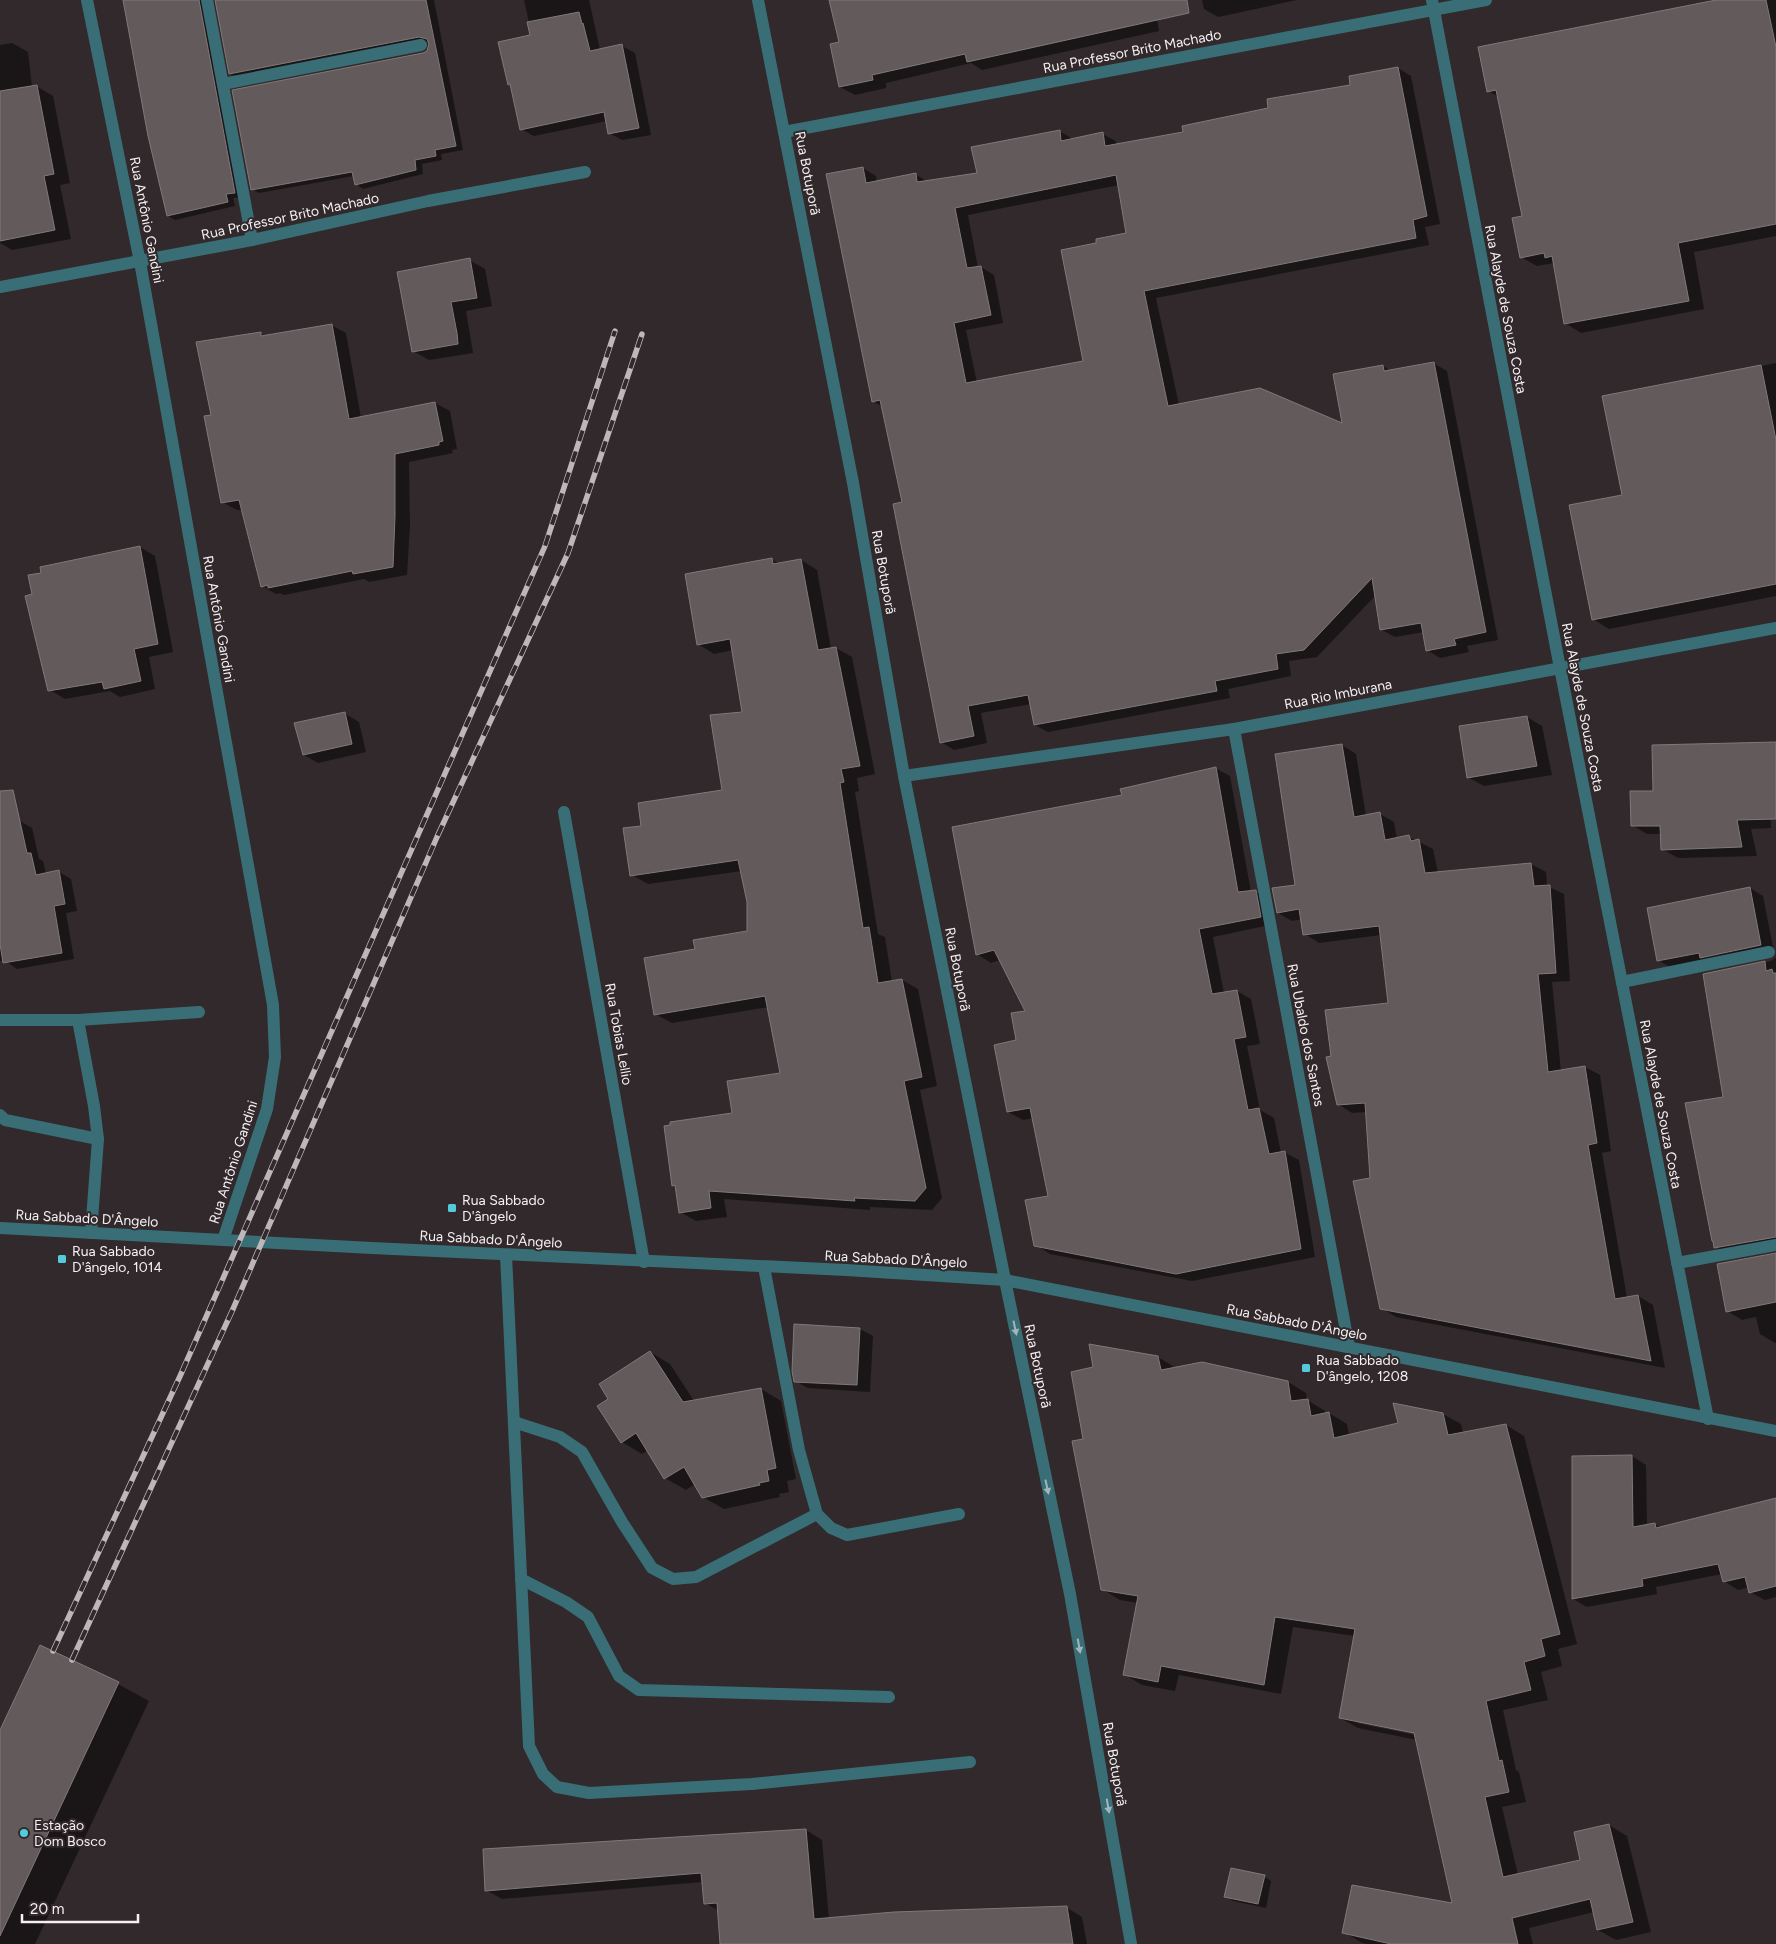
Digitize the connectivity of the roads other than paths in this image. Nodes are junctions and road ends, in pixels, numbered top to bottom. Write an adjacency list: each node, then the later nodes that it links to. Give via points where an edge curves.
1 (87, 0): 11 (street, Rua Antônio Gandini)
2 (207, 0): 7 (street)
3 (758, 0): 8 (street, Rua Botuporã)
4 (1486, 0): 5 (street, Rua Professor Brito Machado)
5 (1433, 5): 8 (street, Rua Professor Brito Machado); 14 (street, Rua Alayde de Souza Costa)
6 (420, 45): 7 (street)
7 (223, 84): 10 (street)
8 (784, 132): 16 (street, Rua Botuporã, via 853,483)
9 (585, 172): 10 (street, Rua Professor Brito Machado, via 428,201)
10 (252, 240): 11 (street, Rua Professor Brito Machado)
11 (140, 262): 12 (street, Rua Professor Brito Machado); 27 (street, Rua Antônio Gandini, via 273,1006 276,1057 267,1109)
12 (0, 287)
13 (1776, 628): 14 (street, Rua Rio Imburana)
14 (1560, 668): 15 (street, Rua Rio Imburana); 19 (street, Rua Alayde de Souza Costa)
15 (1234, 729): 16 (street, Rua Rio Imburana); 34 (street, Rua Ubaldo dos Santos)
16 (904, 776): 33 (street, Rua Botuporã)
17 (564, 812): 30 (street, Rua Tobias Lellio)
18 (1769, 952): 19 (street)
19 (1622, 982): 31 (street, Rua Alayde de Souza Costa)
20 (199, 1012): 22 (street)
21 (0, 1020): 22 (street)
22 (78, 1020): 24 (street)
23 (0, 1115): 24 (street, via 5,1120)
24 (98, 1139): 26 (street)
25 (0, 1228): 26 (street, Rua Sabbado D'Ângelo)
26 (91, 1233): 27 (street, Rua Sabbado D'Ângelo)
27 (224, 1240): 29 (street, Rua Sabbado D'Ângelo)
28 (1776, 1245): 31 (street)
29 (506, 1255): 30 (street, Rua Sabbado D'Ângelo); 36 (street)
30 (644, 1262): 32 (street, Rua Sabbado D'Ângelo)
31 (1677, 1263): 35 (street, Rua Alayde de Souza Costa)
32 (764, 1267): 33 (street, Rua Sabbado D'Ângelo); 38 (street, via 799,1450)
33 (1005, 1280): 34 (street, Rua Sabbado D'Ângelo); 43 (street, Rua Botuporã, one-way to 43, via 1070,1594)
34 (1349, 1347): 35 (street, Rua Sabbado D'Ângelo)
35 (1708, 1419): 37 (street, Rua Sabbado D'Ângelo)
36 (514, 1422): 38 (street, via 560,1437 582,1452 652,1568 673,1579 696,1577); 40 (street)
37 (1776, 1431)
38 (818, 1514): 39 (street, via 831,1528 847,1536)
39 (959, 1514)
40 (521, 1579): 41 (street, via 588,1617 619,1676 639,1690); 42 (street, via 529,1746 543,1774 557,1786 588,1793 742,1784)
41 (889, 1697)
42 (970, 1762)
43 (1130, 1944)

